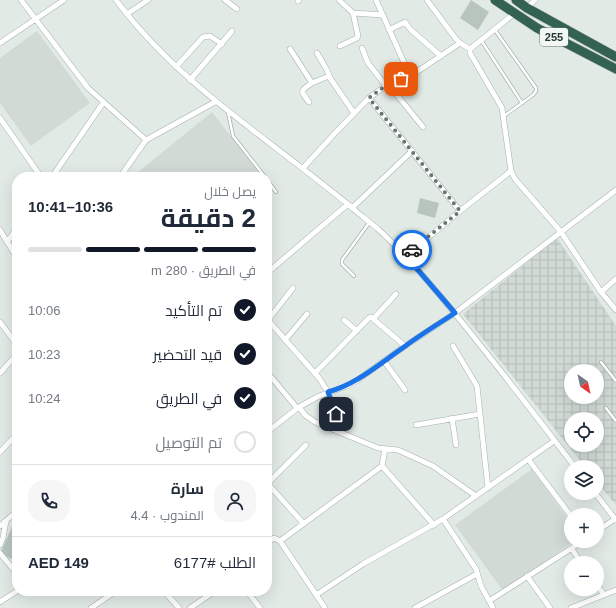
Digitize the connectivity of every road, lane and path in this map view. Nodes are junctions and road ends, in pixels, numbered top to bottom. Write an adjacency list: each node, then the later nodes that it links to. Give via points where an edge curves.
1 (21, 0): 18 (street)
2 (64, 0): 18 (street)
3 (116, 0): 16 (street)
4 (148, 0): 16 (street)
5 (224, 0): 13 (street)
6 (339, 0): 14 (street)
7 (376, 0): 17 (street)
8 (427, 0): 24 (street)
9 (495, 0): 15 (highway, 255)
10 (516, 0): 12 (highway, 255)
11 (535, 0): 12 (street)
12 (527, 8): 32 (highway, 255)
13 (236, 9)
14 (353, 13): 17 (street); 26 (street, via 358,36)
15 (515, 13): 19 (street); 34 (highway, 255, via 537,28)
16 (127, 14): 33 (street)
17 (383, 15): 20 (street)
18 (35, 19): 23 (street); 43 (street, via 88,88)
19 (495, 29): 22 (street); 44 (lane, via 536,88 533,95)
20 (389, 30): 31 (street, via 405,22); 36 (street)
21 (232, 31): 25 (street)
22 (481, 40): 29 (street); 44 (lane)
23 (0, 43)
24 (460, 43): 29 (street); 31 (street)
25 (222, 44): 33 (street, via 210,36 203,36); 37 (street)
26 (340, 46)
27 (290, 48): 38 (street)
28 (362, 48): 39 (street, via 368,63)
29 (470, 49): 47 (street)
30 (316, 53): 35 (street)
31 (441, 56): 36 (street)
32 (616, 57)
33 (176, 67): 37 (street)
34 (616, 70)
35 (328, 76): 38 (street); 46 (street)
36 (410, 76): 39 (street)
37 (190, 80): 41 (street)
38 (312, 83): 42 (street, via 302,91)
39 (387, 85): 40 (street); 49 (street)
40 (369, 98): 46 (street); 51 (street)
41 (214, 102): 45 (street); 50 (street)
42 (309, 102)
43 (103, 103): 50 (street); 55 (street)
44 (522, 103): 47 (lane)
45 (228, 112): 52 (street); 57 (lane, via 234,136)
46 (354, 113): 52 (street)
47 (504, 116): 53 (street)
48 (0, 118): 54 (street)
49 (423, 127)
50 (146, 140): 56 (street)
51 (412, 151): 61 (street); 62 (street)
52 (303, 168): 61 (street)
53 (512, 171): 62 (street); 65 (street, via 515,179)
54 (38, 172)
55 (55, 172)
56 (124, 172)
57 (261, 172)
58 (272, 187): 60 (lane)
59 (616, 190): 65 (street)
60 (276, 192)
61 (350, 206): 63 (street); 70 (street)
62 (460, 211): 69 (street)
63 (370, 222): 69 (street); 71 (lane, via 342,260 342,264)
64 (0, 230): 67 (street)
65 (561, 232): 74 (street); 77 (street)
66 (12, 236): 67 (street)
67 (8, 242): 68 (street)
68 (12, 249)
69 (406, 256): 77 (street)
70 (272, 269)
71 (354, 276)
72 (616, 279): 74 (street)
73 (293, 288): 79 (street)
74 (601, 292): 76 (street)
75 (396, 294): 80 (street)
76 (616, 310)
77 (455, 313): 87 (street); 107 (street)
78 (307, 314): 86 (street)
79 (272, 315)
80 (374, 318): 84 (street, via 369,318); 87 (street)
81 (344, 320): 84 (street)
82 (0, 322): 85 (street)
83 (272, 325): 86 (street)
84 (357, 331): 93 (street)
85 (12, 338)
86 (285, 340): 93 (street)
87 (405, 346): 90 (street)
88 (453, 346): 101 (street, via 477,386)
89 (12, 360): 92 (street)
90 (384, 361): 96 (street); 97 (street, via 356,381)
91 (601, 362): 95 (lane)
92 (0, 373)
93 (315, 373): 97 (street)
94 (272, 378): 98 (street)
95 (616, 381)
96 (405, 390)
97 (328, 392): 98 (street); 100 (street)
98 (298, 407): 105 (street); 110 (street, via 315,422)
99 (606, 408): 103 (lane)
100 (336, 414)
101 (480, 414): 102 (street); 116 (street)
102 (452, 418): 104 (street); 109 (street)
103 (616, 421)
104 (416, 425)
105 (272, 428)
106 (12, 439): 111 (street)
107 (554, 441): 112 (street); 113 (street)
108 (306, 445): 115 (street)
109 (456, 445)
110 (384, 449): 114 (street); 118 (street, via 398,450 432,466)
111 (1, 450)
112 (528, 459): 116 (street); 120 (street)
113 (569, 460)
114 (382, 466): 125 (street); 126 (street)
115 (272, 479)
116 (488, 488): 118 (street)
117 (272, 489): 125 (street)
118 (476, 496): 122 (street)
119 (601, 500): 123 (street)
120 (565, 508)
121 (12, 515): 124 (street)
122 (443, 519): 126 (street); 136 (street)
123 (616, 519): 128 (street)
124 (6, 520): 127 (street); 131 (street)
125 (304, 524): 130 (street)
126 (434, 525): 140 (street, via 363,564)
127 (0, 526)
128 (604, 527)
129 (272, 539): 130 (street)
130 (280, 541): 140 (street)
131 (0, 545)
132 (572, 549): 134 (street); 137 (street)
133 (0, 554): 135 (street)
134 (577, 556)
135 (12, 568)
136 (477, 574): 147 (street); 154 (street)
137 (527, 576): 147 (street); 156 (street)
138 (616, 590): 141 (street)
139 (12, 594): 148 (street)
140 (316, 595): 153 (street)
141 (604, 595)
142 (109, 596): 149 (street)
143 (168, 596): 150 (street)
144 (208, 596): 151 (street)
145 (252, 596): 152 (street)
146 (601, 596): 157 (street)
147 (489, 601): 155 (street)
148 (0, 602)
149 (91, 608)
150 (179, 608)
151 (190, 608)
152 (260, 608)
153 (325, 608)
154 (415, 608)
155 (493, 608)
156 (550, 608)
157 (571, 608)

